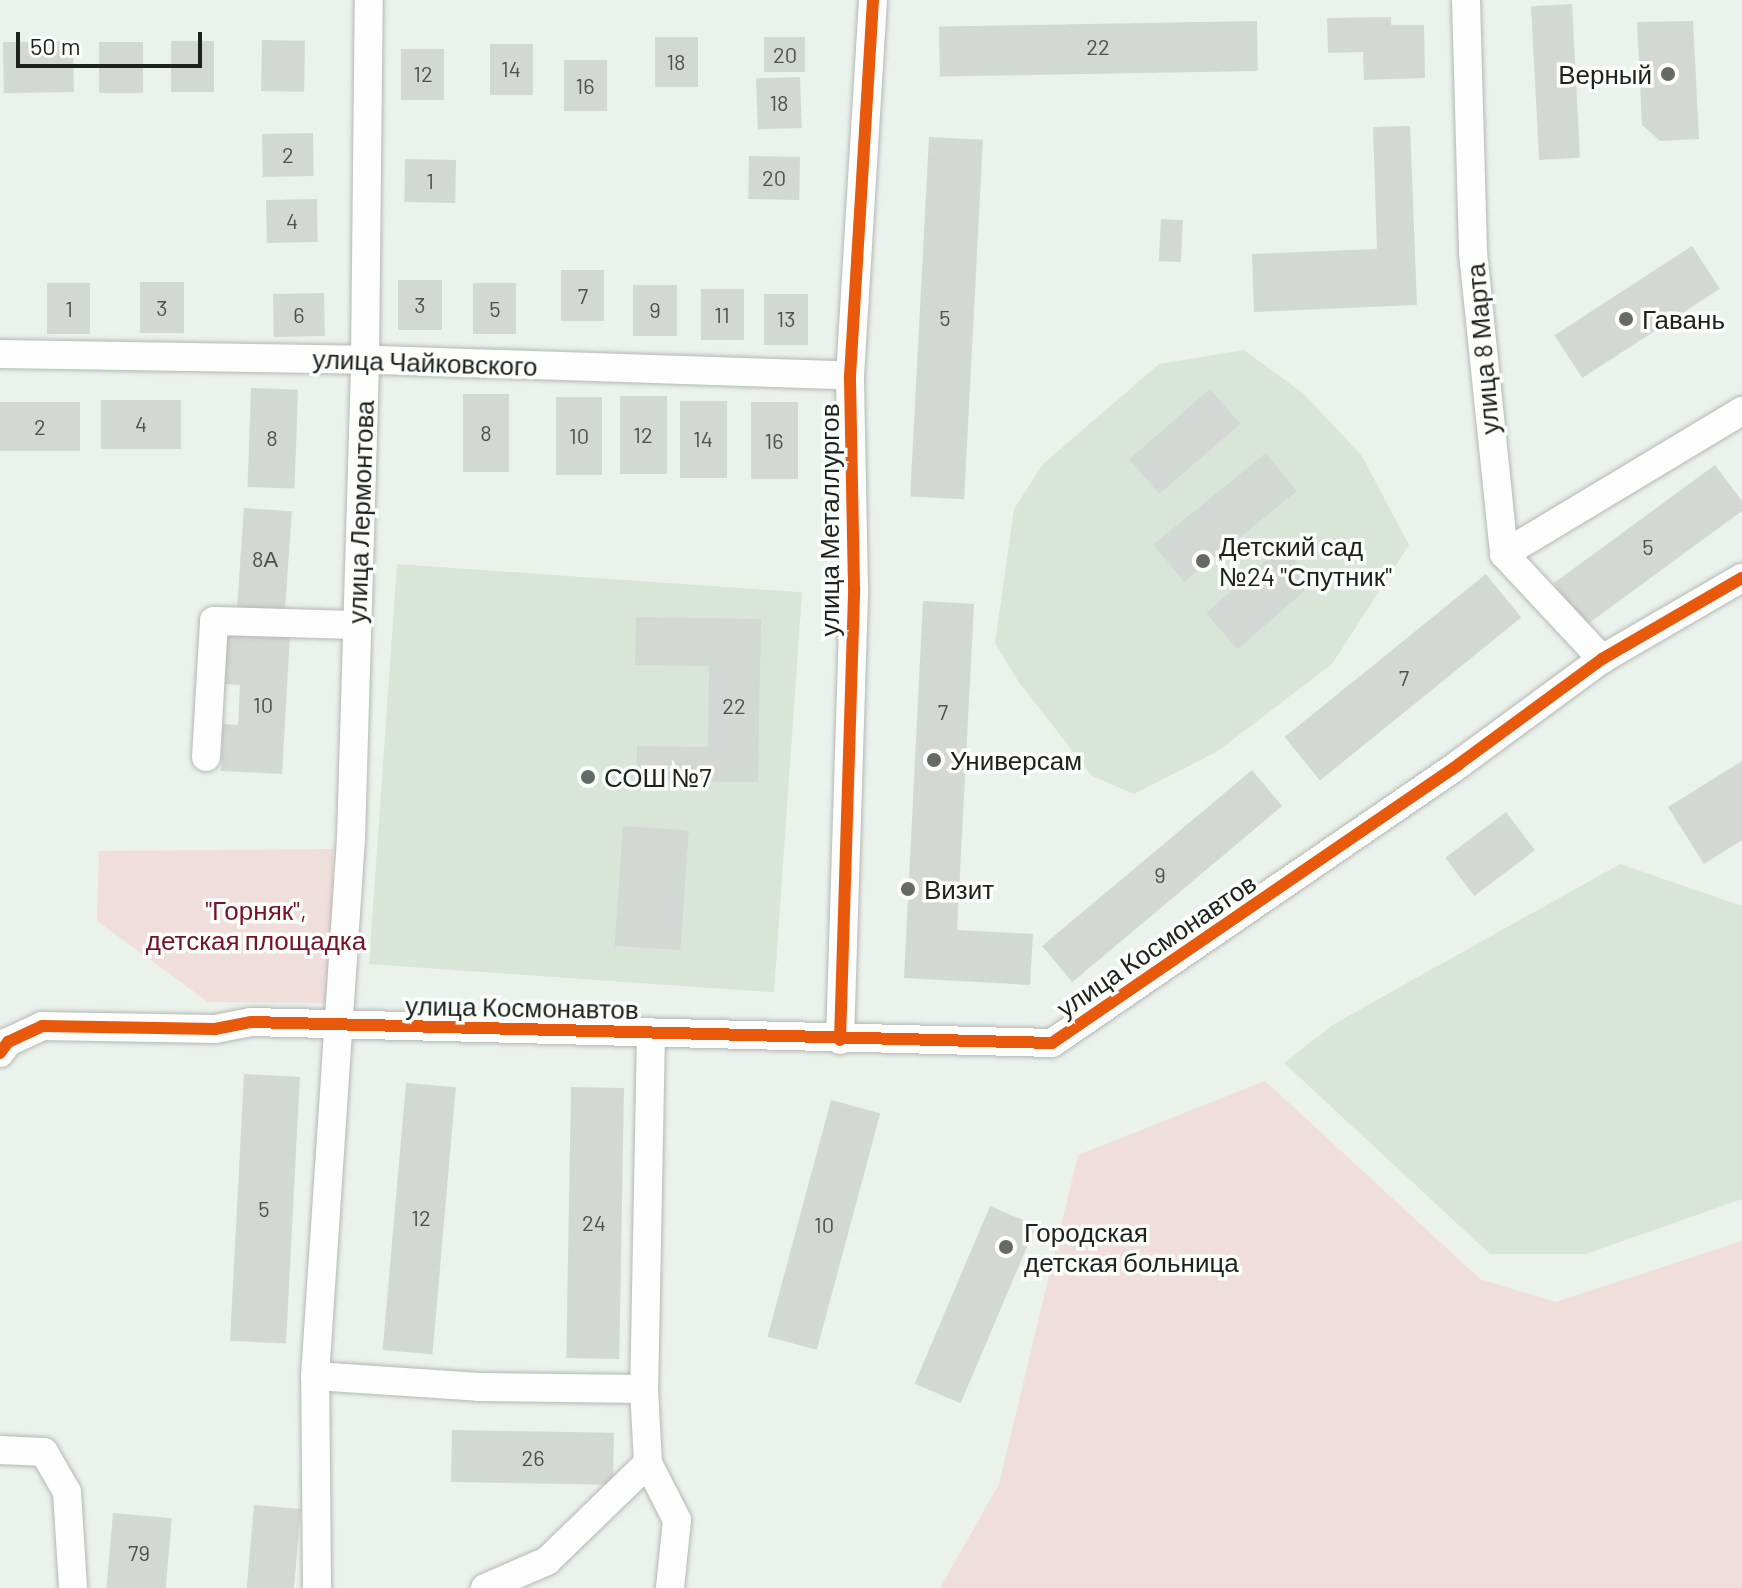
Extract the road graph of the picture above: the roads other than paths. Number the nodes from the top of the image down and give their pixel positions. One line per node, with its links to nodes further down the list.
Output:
1 (369, 0): 5 (street, улица Лермонтова)
2 (873, 0): 6 (street, улица Металлургов)
3 (1466, 0): 8 (street, улица 8 Марта)
4 (0, 354): 5 (street, улица Чайковского)
5 (365, 359): 6 (street, улица Чайковского); 10 (street, улица Лермонтова)
6 (850, 376): 15 (street, улица Металлургов)
7 (1742, 411): 8 (street)
8 (1504, 554): 11 (street)
9 (1742, 578): 11 (street, улица Космонавтов)
10 (357, 625): 12 (street); 13 (street, улица Лермонтова)
11 (1602, 659): 15 (street, улица Космонавтов)
12 (206, 757)
13 (341, 1024): 14 (street, улица Космонавтов); 16 (street, улица Космонавтов); 17 (street, улица Лермонтова)
14 (651, 1032): 15 (street, улица Космонавтов); 18 (street)
15 (840, 1040)
16 (0, 1053)
17 (315, 1376): 18 (street); 22 (street, улица Лермонтова)
18 (644, 1389): 20 (street)
19 (0, 1450): 21 (street)
20 (648, 1463): 23 (street); 24 (street)
21 (73, 1588)
22 (317, 1588)
23 (485, 1588)
24 (670, 1588)

